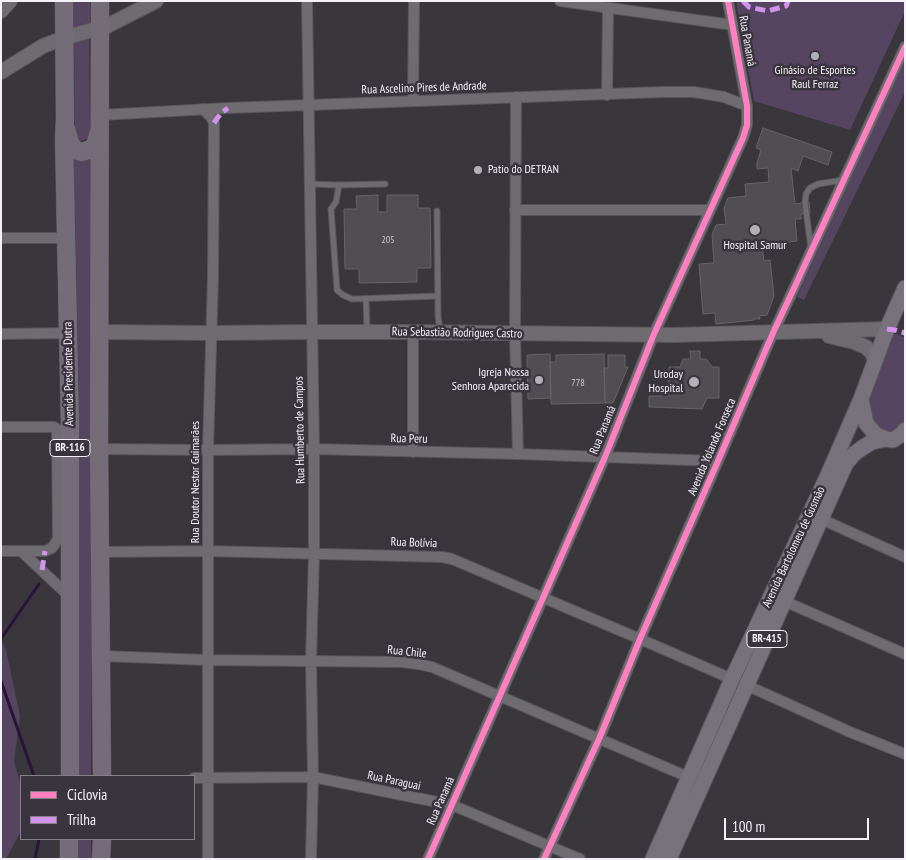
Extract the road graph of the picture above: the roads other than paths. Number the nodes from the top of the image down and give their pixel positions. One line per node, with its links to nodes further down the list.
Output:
1 (10, 1): 10 (street)
2 (64, 1): 13 (highway, Avenida Presidente Dutra / BR-116)
3 (100, 1): 12 (highway)
4 (156, 1): 12 (street)
5 (307, 1): 19 (street, Rua Humberto de Campos)
6 (414, 1): 18 (street)
7 (560, 1): 9 (street)
8 (728, 1): 11 (street, Rua Panamá)
9 (608, 8): 11 (street); 16 (street)
10 (1, 11)
11 (733, 25): 20 (street, Rua Panamá)
12 (100, 27): 13 (street); 23 (highway)
13 (64, 38): 15 (street); 22 (highway, Avenida Presidente Dutra / BR-116)
14 (905, 47): 24 (street, Avenida Yolando Fonseca)
15 (1, 72)
16 (607, 95): 17 (street, Rua Ascelino Pires de Andrade); 20 (street, Rua Ascelino Pires de Andrade)
17 (516, 97): 18 (street, Rua Ascelino Pires de Andrade); 28 (street)
18 (413, 100): 19 (street, Rua Ascelino Pires de Andrade)
19 (309, 105): 21 (street, Rua Ascelino Pires de Andrade); 25 (street, Rua Humberto de Campos)
20 (746, 106): 29 (street, Rua Panamá)
21 (203, 109): 23 (street, Rua Ascelino Pires de Andrade); 45 (street, Rua Doutor Nestor Guimarães)
22 (65, 119): 23 (highway); 32 (highway, Avenida Presidente Dutra / BR-116)
23 (101, 120): 38 (highway, BR-116)
24 (844, 180): 33 (street, Avenida Yolando Fonseca); 33 (lane)
25 (310, 184): 27 (lane); 39 (street, Rua Humberto de Campos)
26 (385, 184): 27 (lane)
27 (339, 185): 36 (lane)
28 (515, 210): 29 (street); 48 (street)
29 (710, 210): 49 (street, Rua Panamá)
30 (437, 211): 35 (lane)
31 (1, 238): 32 (street)
32 (66, 238): 44 (highway, Avenida Presidente Dutra / BR-116)
33 (811, 252): 46 (street, Avenida Yolando Fonseca)
34 (905, 288): 37 (main road, Avenida Bartolomeu de Gusmão)
35 (438, 296): 36 (lane); 42 (lane)
36 (366, 298): 40 (lane)
37 (887, 329): 43 (street, Rua Sebastião Rodrigues Castro); 50 (main road, Avenida Bartolomeu de Gusmão)
38 (99, 332): 45 (street, Rua Sebastião Rodrigues Castro); 54 (highway, BR-116)
39 (312, 332): 40 (street, Rua Sebastião Rodrigues Castro); 45 (street, Rua Sebastião Rodrigues Castro); 55 (street, Rua Humberto de Campos)
40 (367, 332): 41 (street, Rua Sebastião Rodrigues Castro)
41 (413, 332): 42 (street, Rua Sebastião Rodrigues Castro); 57 (street)
42 (440, 332): 48 (street, Rua Sebastião Rodrigues Castro)
43 (814, 332): 46 (street, Rua Sebastião Rodrigues Castro); 50 (street, Rua Sebastião Rodrigues Castro)
44 (68, 333): 47 (street); 68 (highway, Avenida Presidente Dutra / BR-116)
45 (212, 333): 56 (street, Rua Doutor Nestor Guimarães)
46 (773, 333): 49 (street, Rua Sebastião Rodrigues Castro); 60 (street, Avenida Yolando Fonseca)
47 (1, 334)
48 (516, 334): 49 (street, Rua Sebastião Rodrigues Castro); 58 (street)
49 (654, 334): 59 (street, Rua Panamá)
50 (875, 361): 51 (main road, Avenida Bartolomeu de Gusmão)
51 (861, 399): 53 (main road); 76 (main road, Avenida Bartolomeu de Gusmão)
52 (1, 427): 63 (street)
53 (897, 439): 61 (main road, Avenida Bartolomeu de Gusmão / BR-415)
54 (99, 449): 56 (street, Rua Peru); 65 (highway, BR-116)
55 (314, 449): 56 (street, Rua Peru); 57 (street, Rua Peru); 66 (street, Rua Humberto de Campos)
56 (208, 450): 64 (street, Rua Doutor Nestor Guimarães)
57 (413, 452): 58 (street, Rua Peru)
58 (518, 454): 59 (street, Rua Peru)
59 (605, 457): 60 (street, Rua Peru); 69 (street, Rua Panamá)
60 (718, 460): 71 (street, Avenida Yolando Fonseca)
61 (821, 519): 67 (street); 70 (main road, Avenida Bartolomeu de Gusmão / BR-415)
62 (1, 551): 63 (street)
63 (21, 551): 68 (street)
64 (208, 551): 65 (street, Rua Bolívia); 66 (street, Rua Bolívia); 74 (street, Rua Doutor Nestor Guimarães)
65 (100, 552): 73 (highway, BR-116)
66 (314, 553): 69 (street, Rua Bolívia); 75 (street, Rua Humberto de Campos)
67 (905, 557)
68 (70, 596): 80 (highway, Avenida Presidente Dutra / BR-116)
69 (544, 598): 71 (street, Rua Bolívia); 77 (street, Rua Panamá)
70 (784, 601): 72 (street); 76 (main road, Avenida Bartolomeu de Gusmão / BR-415)
71 (640, 639): 76 (street, Rua Bolívia); 78 (street, Avenida Yolando Fonseca)
72 (905, 654)
73 (101, 656): 74 (street, Rua Chile); 81 (highway, BR-116)
74 (208, 660): 75 (street, Rua Chile); 85 (street, Rua Doutor Nestor Guimarães)
75 (311, 661): 77 (street, Rua Chile); 82 (street, Rua Humberto de Campos)
76 (739, 682): 79 (street, Rua Bolívia); 83 (main road, Avenida Bartolomeu de Gusmão); 98 (main road, Avenida Bartolomeu de Gusmão / BR-415)
77 (499, 696): 78 (street, Rua Chile); 86 (street, Rua Panamá)
78 (599, 739): 83 (street, Rua Chile); 89 (street, Avenida Yolando Fonseca)
79 (905, 754)
80 (70, 775)
81 (102, 775)
82 (313, 777): 85 (street, Rua Paraguai); 86 (street, Rua Paraguai); 93 (street, Rua Humberto de Campos)
83 (688, 777): 97 (main road, Avenida Bartolomeu de Gusmão)
84 (195, 778): 85 (street, Rua Paraguai)
85 (208, 778): 92 (street, Rua Doutor Nestor Guimarães)
86 (452, 806): 89 (street, Rua Paraguai); 94 (street, Rua Panamá)
87 (69, 840): 90 (highway)
88 (102, 840): 91 (highway)
89 (550, 846): 95 (street, Avenida Yolando Fonseca); 96 (street, Rua Paraguai)
90 (69, 859)
91 (102, 859)
92 (208, 859)
93 (312, 859)
94 (428, 859)
95 (544, 859)
96 (580, 859)
97 (654, 859)
98 (669, 859)

